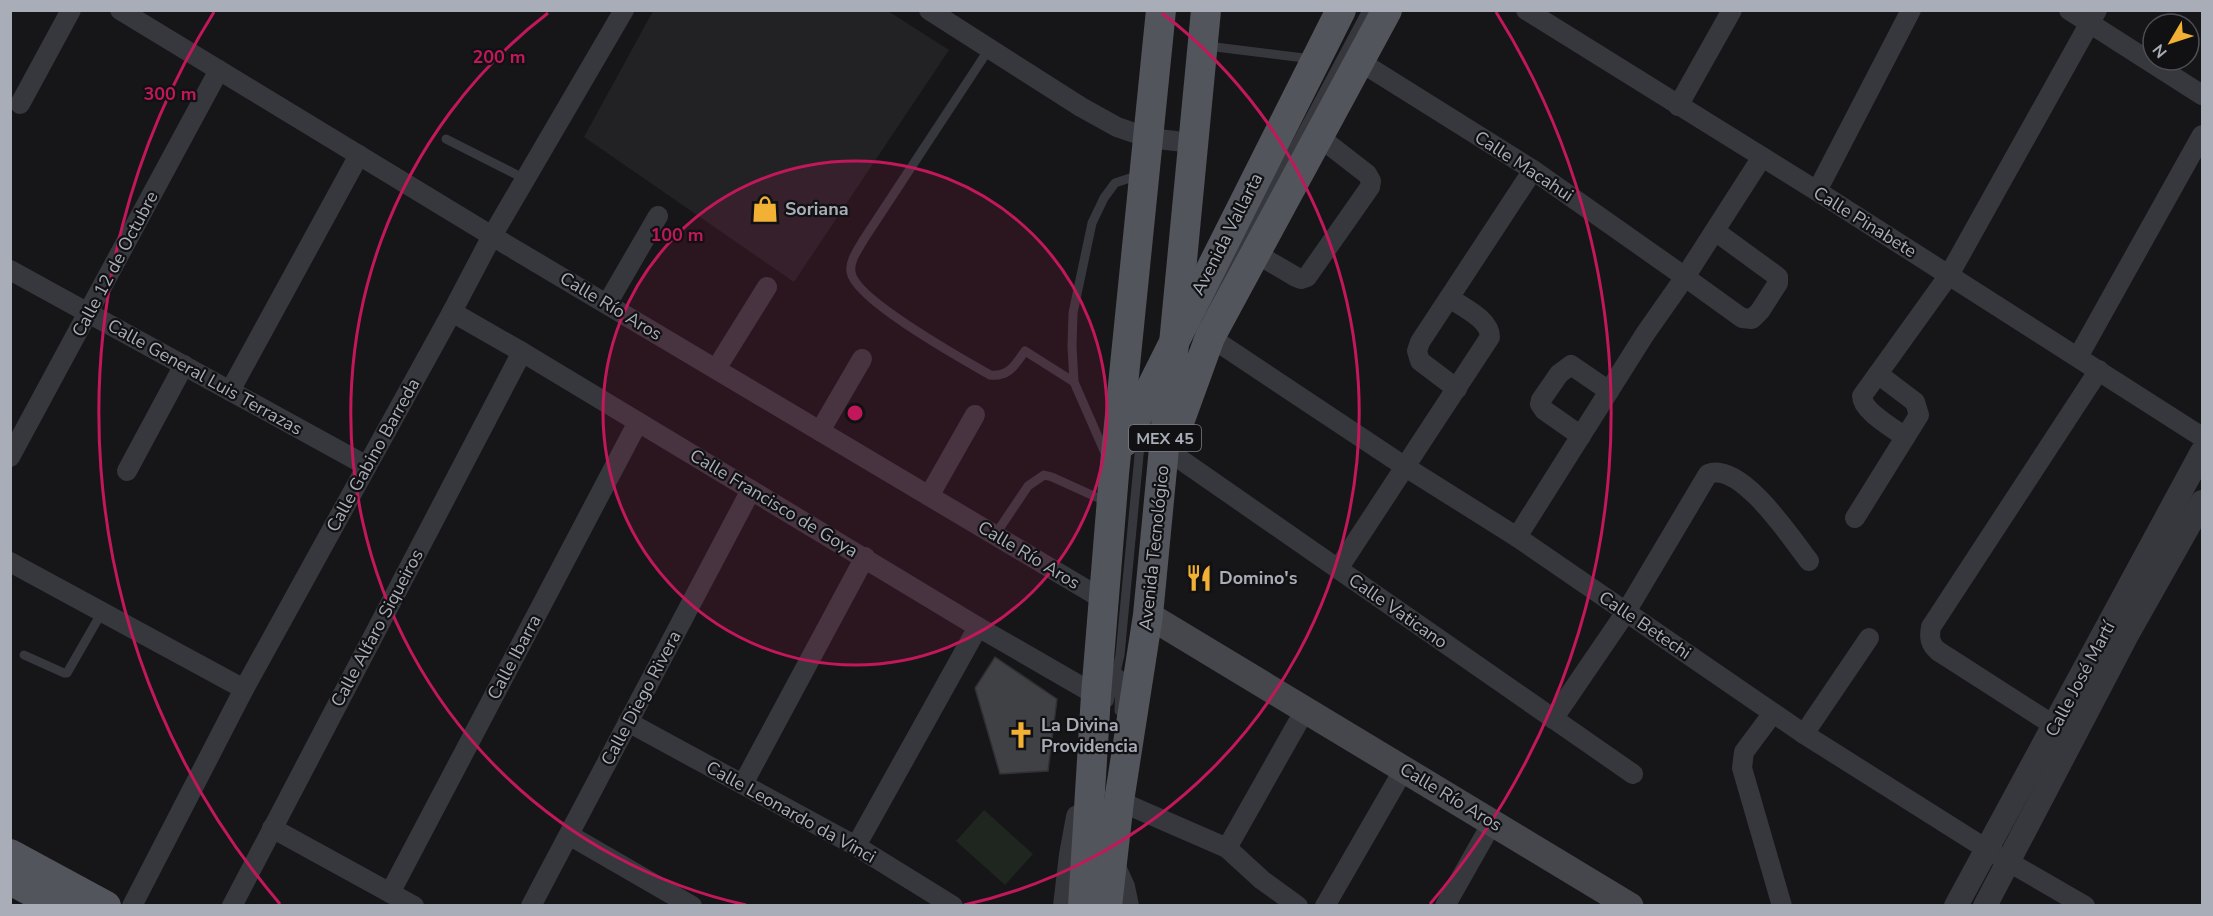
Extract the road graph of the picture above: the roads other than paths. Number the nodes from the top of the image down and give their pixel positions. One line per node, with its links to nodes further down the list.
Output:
1 (71, 10): 22 (street)
2 (120, 10): 20 (street, Calle Río Aros)
3 (624, 10): 33 (street, Calle Gabino Barreda)
4 (929, 10): 17 (street)
5 (1161, 10): 26 (main road, MEX 45)
6 (1206, 10): 16 (main road, Avenida Tecnológico / MEX 45)
7 (1341, 10): 18 (main road, Avenida Vallarta)
8 (1366, 10): 47 (lane)
9 (1387, 10): 19 (main road, Avenida Vallarta)
10 (1526, 10): 14 (street, Calle Pinabete)
11 (1732, 10): 23 (street)
12 (1911, 10): 34 (street)
13 (2069, 10): 15 (street)
14 (1547, 16): 23 (street, Calle Pinabete)
15 (2094, 17): 21 (street); 40 (street)
16 (1203, 46): 18 (lane); 28 (main road, Avenida Tecnológico / MEX 45)
17 (989, 49): 26 (street); 55 (lane)
18 (1314, 60): 47 (main road, Avenida Vallarta)
19 (1359, 61): 25 (main road, Avenida Vallarta); 31 (street, Calle Macahui)
20 (219, 70): 29 (street, Calle Río Aros); 46 (street, Calle 12 de Octubre)
21 (2202, 95)
22 (20, 104)
23 (1678, 106): 30 (street, Calle Pinabete)
24 (2202, 135): 49 (street)
25 (1318, 136): 38 (main road, Avenida Vallarta); 38 (street)
26 (1149, 138): 28 (street); 32 (main road, MEX 45)
27 (447, 139): 33 (lane)
28 (1193, 143): 47 (main road, Avenida Tecnológico / MEX 45)
29 (359, 155): 37 (street, Calle Río Aros); 57 (street)
30 (1762, 157): 34 (street, Calle Pinabete); 36 (street)
31 (1533, 170): 41 (street, Calle Macahui); 43 (street)
32 (1145, 173): 47 (main road); 55 (lane); 70 (main road, MEX 45)
33 (525, 179): 37 (street, Calle Gabino Barreda)
34 (1817, 191): 40 (street, Calle Pinabete)
35 (658, 216): 44 (street)
36 (1715, 231): 41 (street); 41 (street, Calle Macahui)
37 (492, 236): 44 (street, Calle Río Aros); 45 (street, Calle Gabino Barreda)
38 (1255, 253): 47 (main road, Avenida Vallarta)
39 (10, 270): 46 (street, Calle General Luis Terrazas)
40 (1949, 275): 49 (street, Calle Pinabete); 54 (street)
41 (1685, 277): 58 (street)
42 (767, 287): 52 (street)
43 (1450, 298): 56 (street); 56 (street)
44 (607, 304): 52 (street, Calle Río Aros)
45 (452, 312): 48 (street, Calle Francisco de Goya); 68 (street, Calle Gabino Barreda)
46 (88, 313): 51 (street, Calle General Luis Terrazas); 67 (street, Calle 12 de Octubre)
47 (1185, 342): 65 (main road, Avenida Tecnológico / MEX 45); 65 (main road, Avenida Vallarta); 69 (street, Calle Betechi); 70 (main road, Avenida Vallarta); 90 (lane)
48 (522, 352): 60 (street, Calle Francisco de Goya); 107 (street, Calle Alfaro Siqueiros)
49 (2078, 357): 53 (street, Calle Pinabete)
50 (862, 359): 61 (street)
51 (184, 365): 57 (street, Calle General Luis Terrazas); 71 (street)
52 (716, 369): 61 (street, Calle Río Aros)
53 (2099, 370): 64 (street, Calle Pinabete); 98 (street)
54 (1878, 374): 63 (street); 63 (street)
55 (1074, 382): 70 (lane)
56 (1457, 389): 69 (street)
57 (230, 391): 68 (street, Calle General Luis Terrazas)
58 (1609, 391): 62 (street); 62 (street)
59 (975, 415): 73 (street)
60 (638, 422): 72 (street, Calle Francisco de Goya); 116 (street, Calle Ibarra)
61 (820, 431): 73 (street, Calle Río Aros)
62 (1581, 436): 78 (street)
63 (1905, 436): 76 (street)
64 (2202, 437)
65 (1164, 448): 82 (street, Calle Vaticano); 86 (main road, Avenida Tecnológico / MEX 45)
66 (2202, 452): 98 (street, Calle José Martí)
67 (10, 457)
68 (368, 466): 91 (street, Calle Gabino Barreda)
69 (1404, 466): 78 (street, Calle Betechi); 82 (street)
70 (1114, 467): 75 (main road, MEX 45)
71 (127, 471)
72 (750, 489): 79 (street, Calle Francisco de Goya); 96 (street, Calle Diego Rivera)
73 (929, 496): 77 (street, Calle Río Aros)
74 (2202, 502): 113 (street, Calle José Martí)
75 (1112, 504): 77 (lane); 83 (main road, MEX 45)
76 (1855, 518)
77 (995, 535): 83 (street, Calle Río Aros)
78 (1517, 537): 85 (street, Calle Betechi)
79 (865, 557): 87 (street, Calle Francisco de Goya); 103 (street)
80 (1809, 561): 85 (street)
81 (10, 562): 84 (street)
82 (1338, 569): 95 (street, Calle Vaticano)
83 (1104, 600): 92 (main road, MEX 45)
84 (102, 612): 89 (lane); 91 (street)
85 (1626, 612): 94 (street, Calle Betechi); 95 (street)
86 (1148, 615): 93 (main road, Calle Río Aros); 105 (main road, Avenida Tecnológico / MEX 45)
87 (978, 627): 92 (street, Calle Francisco de Goya); 109 (street)
88 (1869, 638): 100 (street)
89 (24, 655)
90 (1120, 655): 92 (lane); 97 (lane)
91 (244, 689): 120 (street, Calle Gabino Barreda)
92 (1103, 708): 104 (main road, MEX 45)
93 (1305, 710): 101 (main road, Calle Río Aros); 110 (street)
94 (1773, 713): 100 (street, Calle Betechi); 136 (street)
95 (1553, 719): 102 (street, Calle Vaticano)
96 (628, 722): 103 (street, Calle Leonardo da Vinci); 108 (street, Calle Diego Rivera)
97 (1119, 722)
98 (2055, 726): 111 (street, Calle José Martí)
99 (1119, 733): 105 (lane)
100 (1804, 734): 111 (street, Calle Betechi)
101 (1404, 769): 106 (main road, Calle Río Aros); 133 (street)
102 (1633, 774)
103 (743, 784): 109 (street, Calle Leonardo da Vinci)
104 (1090, 784): 126 (street); 127 (lane); 128 (main road, MEX 45)
105 (1119, 801): 110 (street); 114 (main road, Avenida Tecnológico / MEX 45)
106 (1492, 823): 117 (main road, Calle Río Aros); 134 (street)
107 (272, 828): 116 (street); 121 (street, Calle Alfaro Siqueiros)
108 (569, 835): 123 (street, Calle Diego Rivera); 124 (street)
109 (856, 846): 125 (street, Calle Leonardo da Vinci)
110 (1227, 848): 132 (street)
111 (1988, 850): 113 (street, Calle Betechi); 137 (street, Calle José Martí)
112 (10, 854): 119 (main road)
113 (2009, 862): 138 (street, Calle José Martí); 139 (street, Calle Betechi)
114 (1113, 867): 129 (main road, Avenida Tecnológico / MEX 45); 130 (lane); 131 (street)
115 (10, 880): 118 (main road)
116 (390, 893): 122 (street)
117 (1603, 898): 135 (main road, Calle Río Aros)
118 (59, 906)
119 (106, 906)
120 (132, 906)
121 (232, 906)
122 (414, 906)
123 (531, 906)
124 (692, 906)
125 (953, 906)
126 (1065, 906)
127 (1076, 906)
128 (1083, 906)
129 (1107, 906)
130 (1114, 906)
131 (1127, 906)
132 (1298, 906)
133 (1325, 906)
134 (1445, 906)
135 (1630, 906)
136 (1782, 906)
137 (1956, 906)
138 (1985, 906)
139 (2085, 906)

